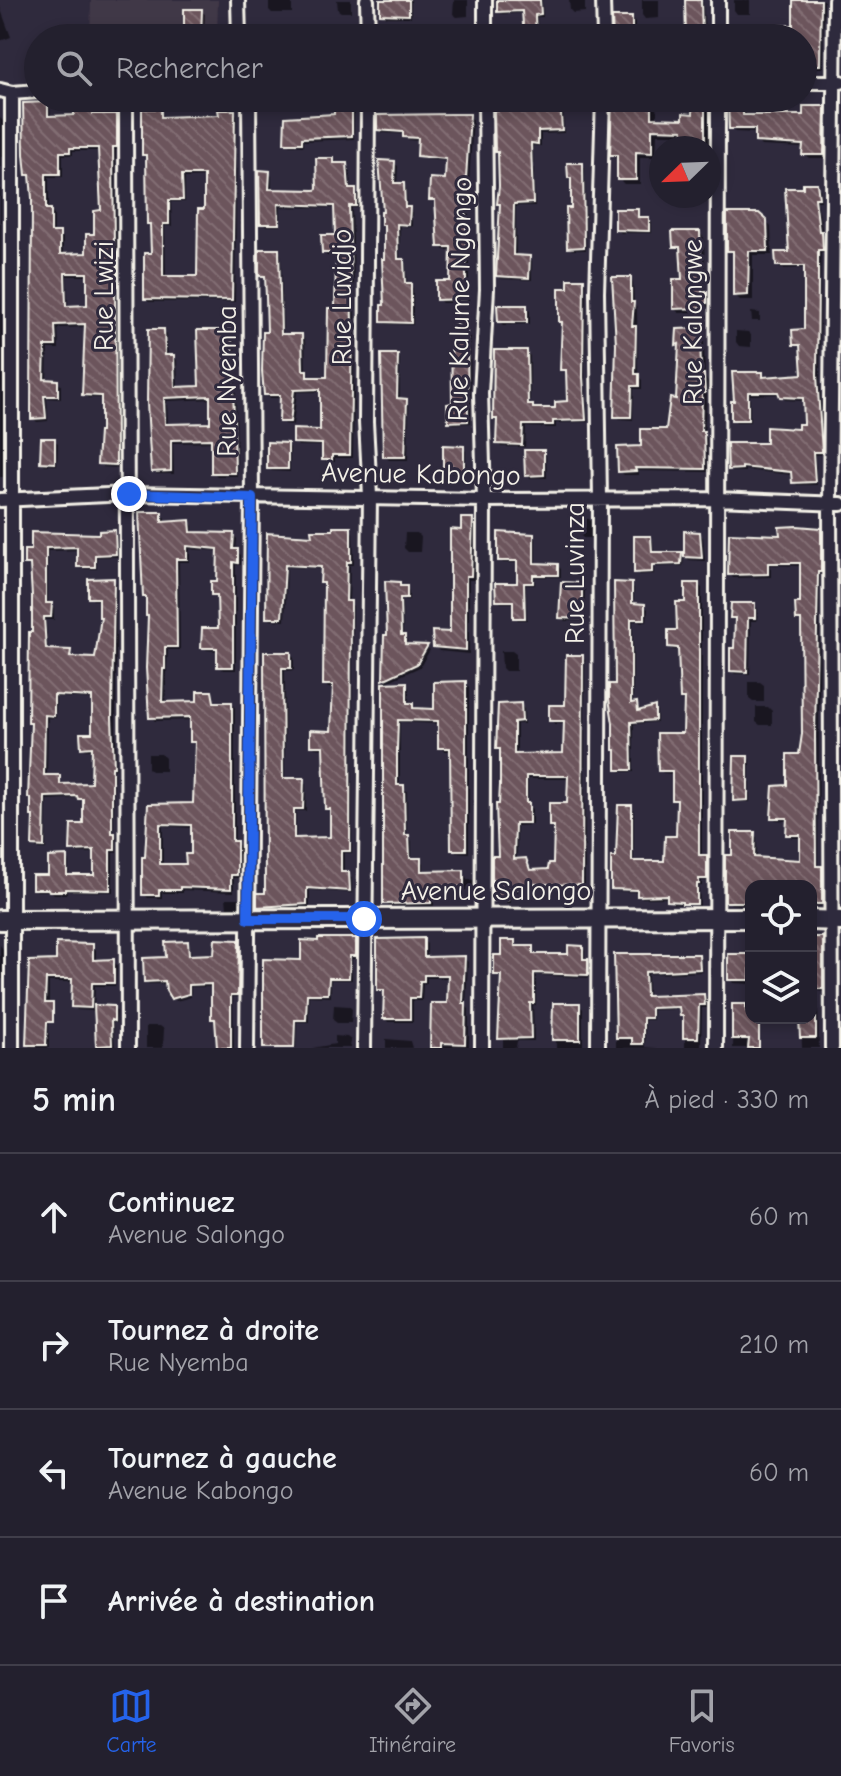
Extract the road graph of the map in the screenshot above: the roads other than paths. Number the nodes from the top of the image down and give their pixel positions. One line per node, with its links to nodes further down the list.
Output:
1 (238, 0): 7 (street)
2 (367, 0): 8 (street)
3 (485, 0): 9 (street)
4 (603, 0): 10 (street)
5 (718, 0): 11 (street)
6 (835, 0): 13 (street)
7 (239, 24)
8 (368, 24)
9 (485, 24)
10 (604, 24)
11 (718, 24)
12 (817, 82): 13 (street)
13 (838, 82): 28 (street)
14 (6, 92): 26 (street)
15 (126, 112): 21 (street, Rue Lwizi)
16 (249, 112): 23 (street, Rue Nyemba)
17 (368, 112): 22 (street, Rue Luvidjo)
18 (485, 112): 27 (street, Rue Kalume Ngongo)
19 (603, 112): 24 (street, Rue Luvinza)
20 (718, 112): 25 (street, Rue Kalongwe)
21 (129, 494): 23 (street, Avenue Kabongo); 26 (street, Avenue Kabongo); 37 (street, Rue Lwizi)
22 (370, 496): 23 (street, Avenue Kabongo); 27 (street, Avenue Kabongo); 34 (street, Rue Luvidjo)
23 (252, 498): 33 (street, Rue Nyemba)
24 (600, 499): 25 (street, Avenue Kabongo); 27 (street, Avenue Kabongo); 35 (street, Rue Luvinza)
25 (717, 499): 28 (street, Avenue Kabongo); 29 (street, Rue Kalongwe)
26 (5, 500): 32 (street)
27 (484, 500): 30 (street, Rue Kalume Ngongo)
28 (836, 504): 38 (street)
29 (716, 916): 31 (street, Avenue Salongo); 35 (street, Avenue Salongo); 45 (street, Rue Kalongwe)
30 (482, 918): 34 (street, Avenue Salongo); 35 (street, Avenue Salongo); 43 (street, Rue Kalume Ngongo)
31 (745, 918)
32 (6, 919): 37 (street, Avenue Salongo); 39 (street)
33 (248, 919): 34 (street, Avenue Salongo); 37 (street, Avenue Salongo); 41 (street, Rue Nyemba)
34 (364, 919): 42 (street, Rue Luvidjo)
35 (598, 920): 44 (street, Rue Luvinza)
36 (817, 920): 38 (street)
37 (129, 921): 40 (street, Rue Lwizi)
38 (837, 921): 46 (street)
39 (12, 1048)
40 (128, 1048)
41 (247, 1048)
42 (364, 1048)
43 (482, 1048)
44 (598, 1048)
45 (716, 1048)
46 (832, 1048)

